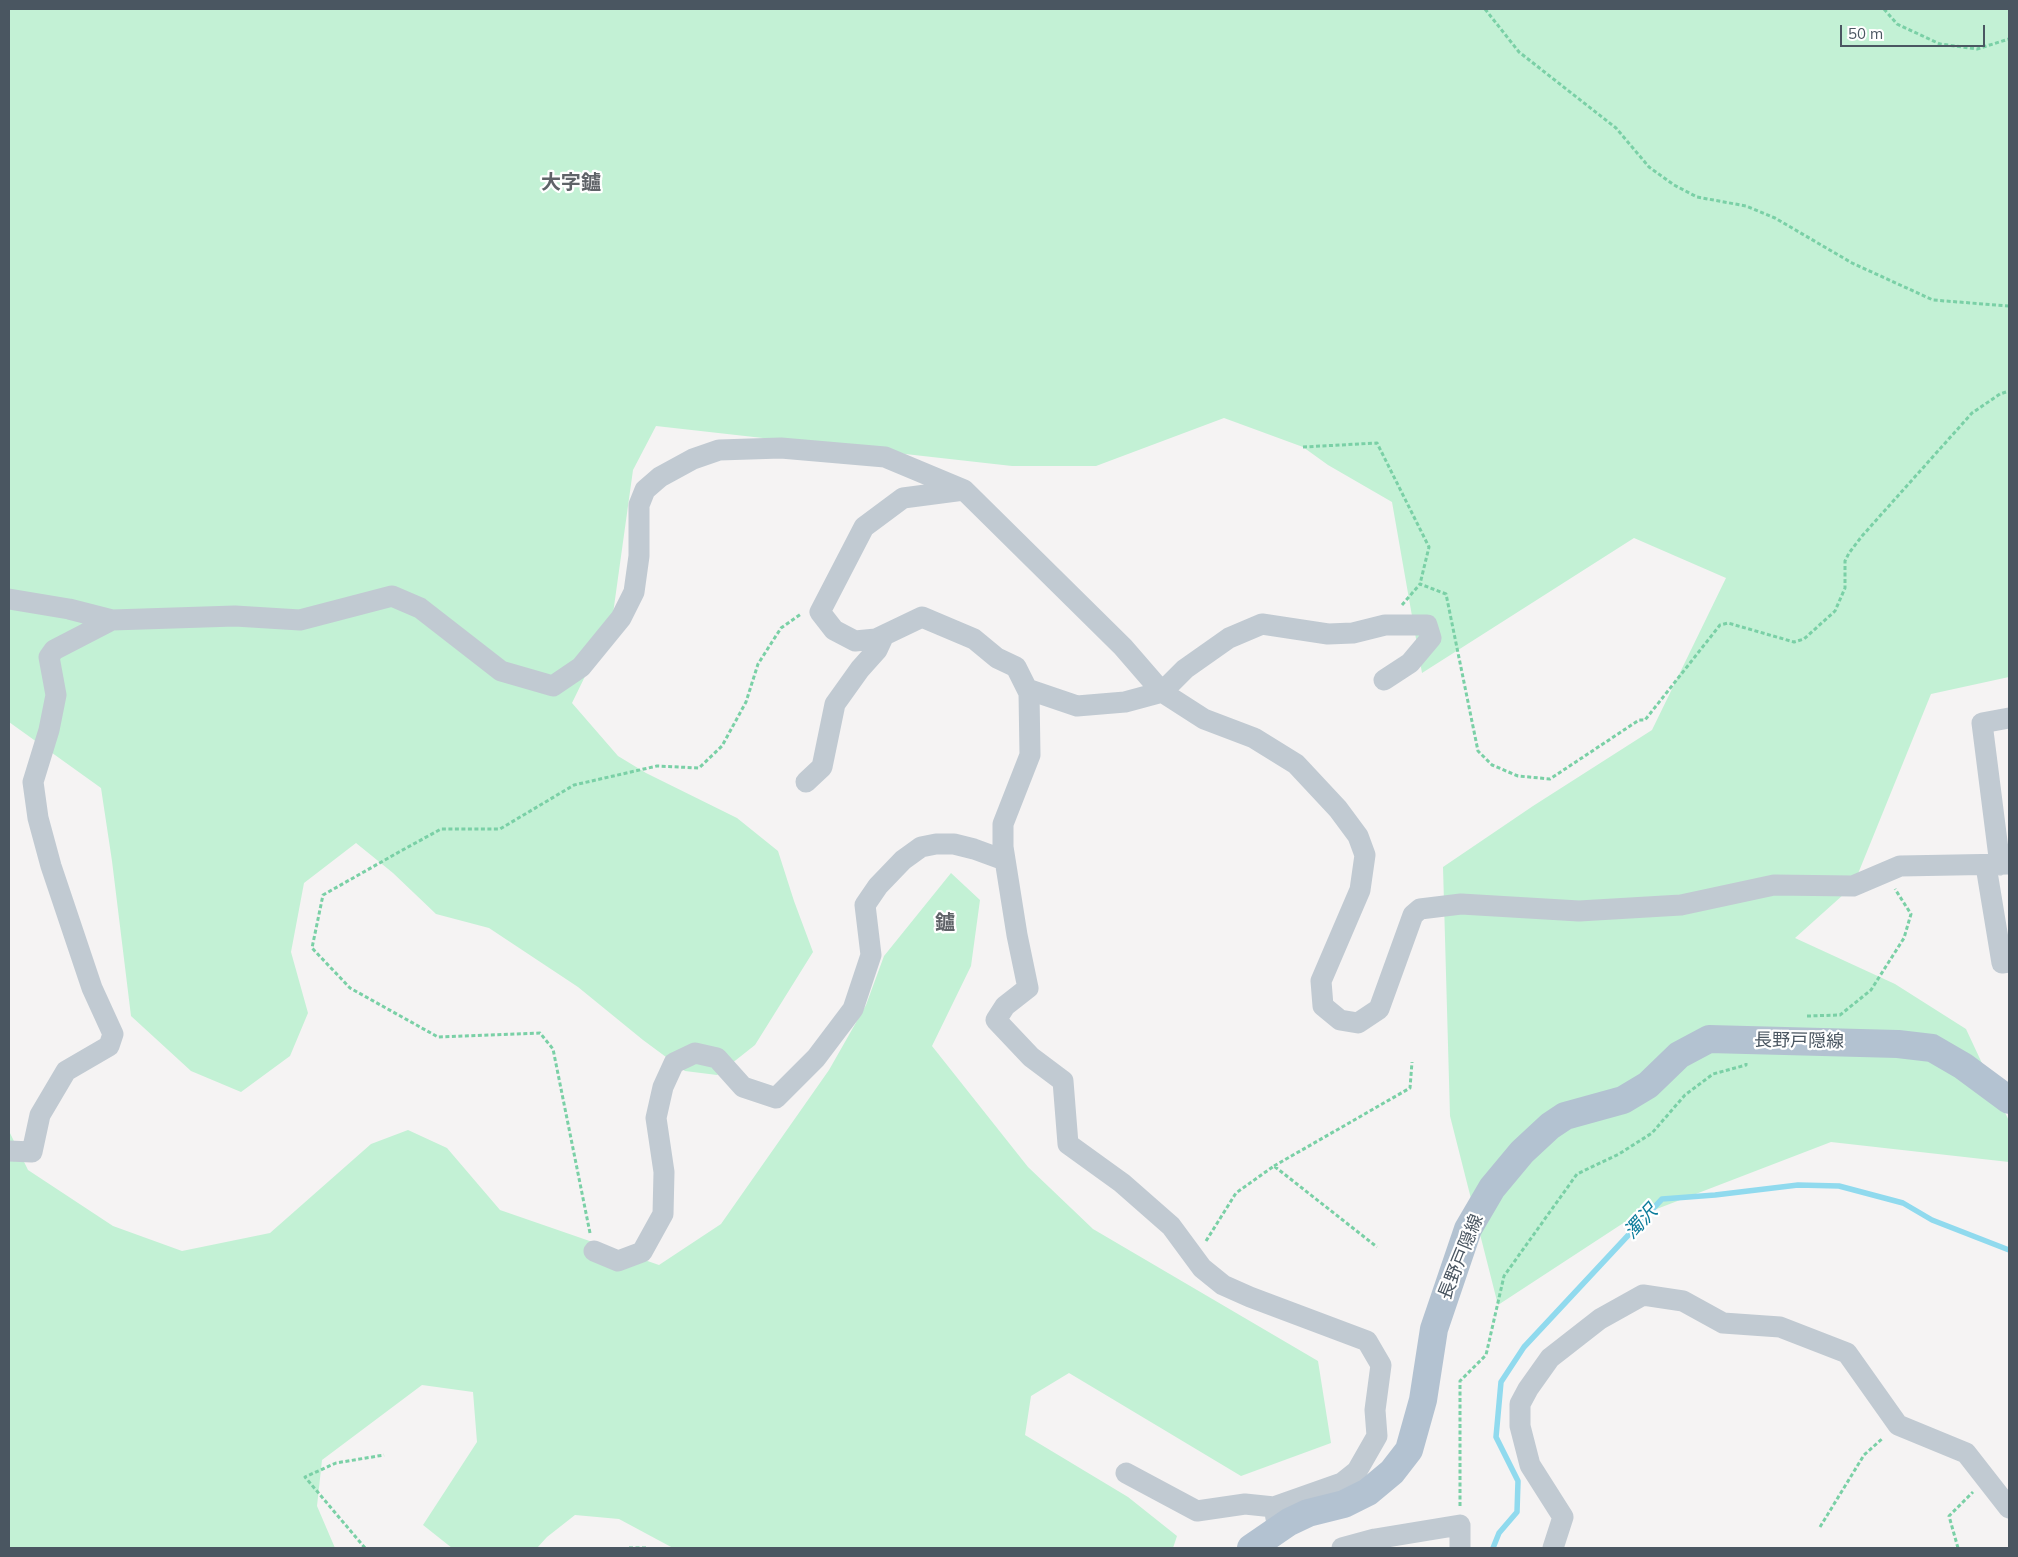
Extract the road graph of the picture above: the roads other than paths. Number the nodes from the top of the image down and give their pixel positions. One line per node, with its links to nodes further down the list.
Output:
1 (964, 490): 3 (street); 4 (street); 7 (street)
2 (9, 599): 3 (street)
3 (112, 620): 15 (street)
4 (884, 635): 6 (street); 9 (street)
5 (1384, 680): 7 (street)
6 (1027, 689): 7 (street); 11 (street)
7 (1162, 692): 12 (street)
8 (2009, 718): 10 (street)
9 (806, 782)
10 (2001, 805): 12 (street)
11 (1004, 860): 16 (street); 19 (street)
12 (1999, 865): 13 (street)
13 (2009, 962)
14 (2009, 1100): 19 (main road, 長野戸隠線)
15 (9, 1151)
16 (594, 1251)
17 (1126, 1473): 19 (street)
18 (2009, 1508): 23 (street)
19 (1276, 1518): 21 (main road, 長野戸隠線)
20 (1460, 1538): 22 (street)
21 (1251, 1548)
22 (1342, 1548)
23 (1553, 1548)

